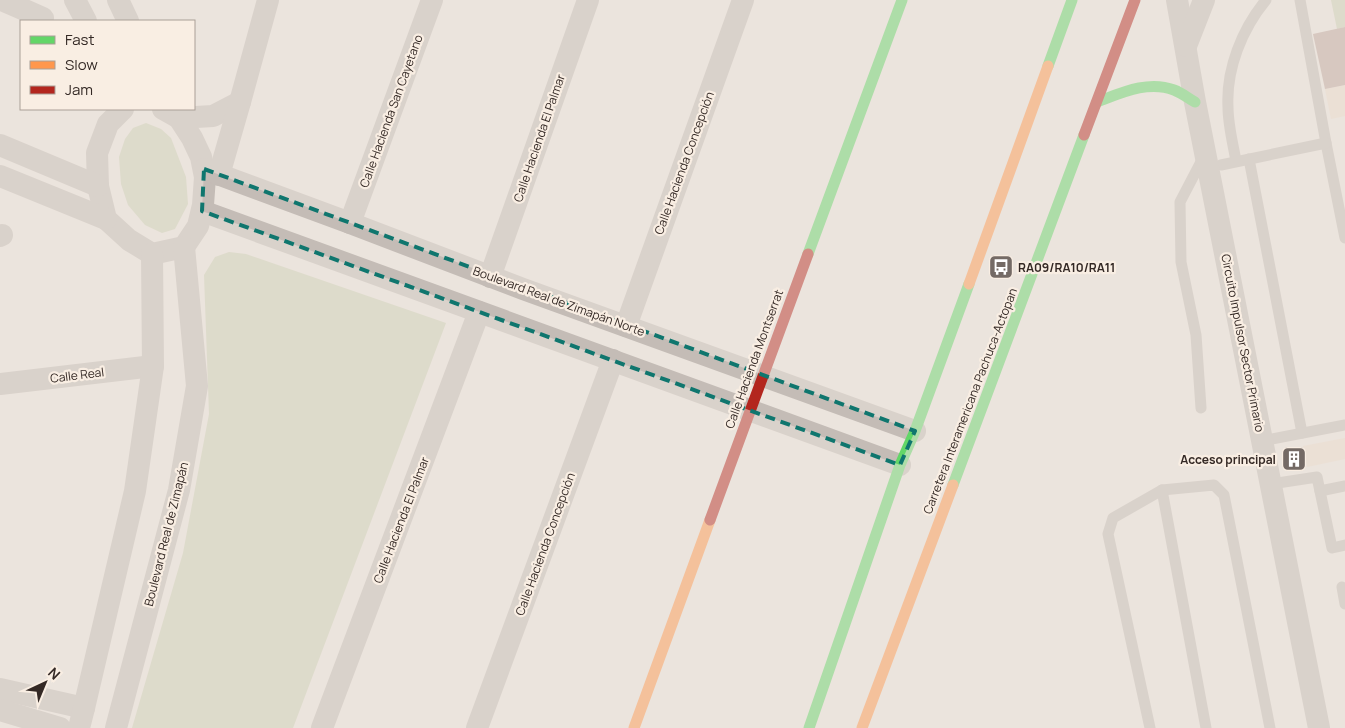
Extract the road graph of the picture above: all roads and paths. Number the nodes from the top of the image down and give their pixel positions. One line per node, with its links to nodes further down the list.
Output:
1 (2, 0): 15 (street)
2 (75, 0): 16 (street)
3 (118, 0): 17 (street)
4 (268, 0): 19 (street)
5 (432, 0): 34 (street, Calle Hacienda San Cayetano)
6 (588, 0): 38 (street, Calle Hacienda El Palmar)
7 (743, 0): 42 (street, Calle Hacienda Concepción)
8 (902, 0): 45 (main road, Calle Hacienda Montserrat)
9 (1072, 0): 50 (main road)
10 (1135, 0): 20 (main road, Carretera Interamericana Pachuca-Actopan)
11 (1177, 0): 18 (street, Circuito Impulsor Sector Primario)
12 (1204, 0): 18 (street)
13 (1266, 0): 28 (lane)
14 (1300, 0): 24 (lane)
15 (43, 18)
16 (85, 20)
17 (128, 20)
18 (1186, 46): 21 (street, Circuito Impulsor Sector Primario)
19 (240, 102): 23 (street); 29 (street)
20 (1097, 102): 21 (main road); 70 (main road, Carretera Interamericana Pachuca-Actopan)
21 (1196, 102): 26 (street, Circuito Impulsor Sector Primario)
22 (122, 110): 31 (street)
23 (168, 111): 29 (street)
24 (1326, 143): 27 (lane); 35 (lane)
25 (0, 145): 31 (street)
26 (1213, 159): 28 (lane); 47 (lane); 52 (street, Circuito Impulsor Sector Primario)
27 (1249, 159): 28 (lane); 51 (lane)
28 (1236, 161)
29 (211, 172): 32 (street); 34 (street, Boulevard Real de Zimapán Norte)
30 (0, 176): 33 (street)
31 (98, 186): 33 (street)
32 (202, 211): 36 (street); 40 (street)
33 (106, 219): 37 (street)
34 (350, 223): 38 (street, Boulevard Real de Zimapán Norte)
35 (1345, 238)
36 (184, 247): 37 (street); 65 (street, Boulevard Real de Zimapán)
37 (152, 254): 44 (street)
38 (490, 277): 39 (street, Boulevard Real de Zimapán Norte)
39 (523, 289): 41 (street); 42 (street, Boulevard Real de Zimapán Norte)
40 (479, 312): 41 (street); 66 (street, Calle Hacienda El Palmar)
41 (509, 322): 43 (street)
42 (626, 326): 45 (street, Boulevard Real de Zimapán Norte)
43 (613, 360): 48 (street); 67 (street, Calle Hacienda Concepción)
44 (153, 366): 46 (street, Calle Real); 63 (street)
45 (762, 377): 48 (main road, Calle Hacienda Montserrat); 50 (street, Boulevard Real de Zimapán Norte)
46 (0, 384)
47 (1201, 408)
48 (750, 411): 53 (street); 68 (main road, Calle Hacienda Montserrat)
49 (1345, 426): 51 (lane)
50 (914, 431): 53 (main road)
51 (1302, 433): 52 (lane)
52 (1262, 441): 54 (street, Circuito Impulsor Sector Primario)
53 (900, 465): 69 (main road)
54 (1271, 484): 57 (lane); 74 (street, Circuito Impulsor Sector Primario)
55 (1345, 486): 57 (lane)
56 (1162, 490): 71 (lane); 72 (lane); 73 (lane)
57 (1320, 490): 58 (lane)
58 (1345, 545)
59 (1342, 587): 60 (lane)
60 (1345, 604)
61 (0, 689): 63 (street)
62 (0, 710): 64 (street)
63 (82, 718)
64 (60, 728)
65 (116, 728)
66 (322, 728)
67 (477, 728)
68 (634, 728)
69 (810, 728)
70 (862, 728)
71 (1150, 728)
72 (1206, 728)
73 (1270, 728)
74 (1319, 728)

